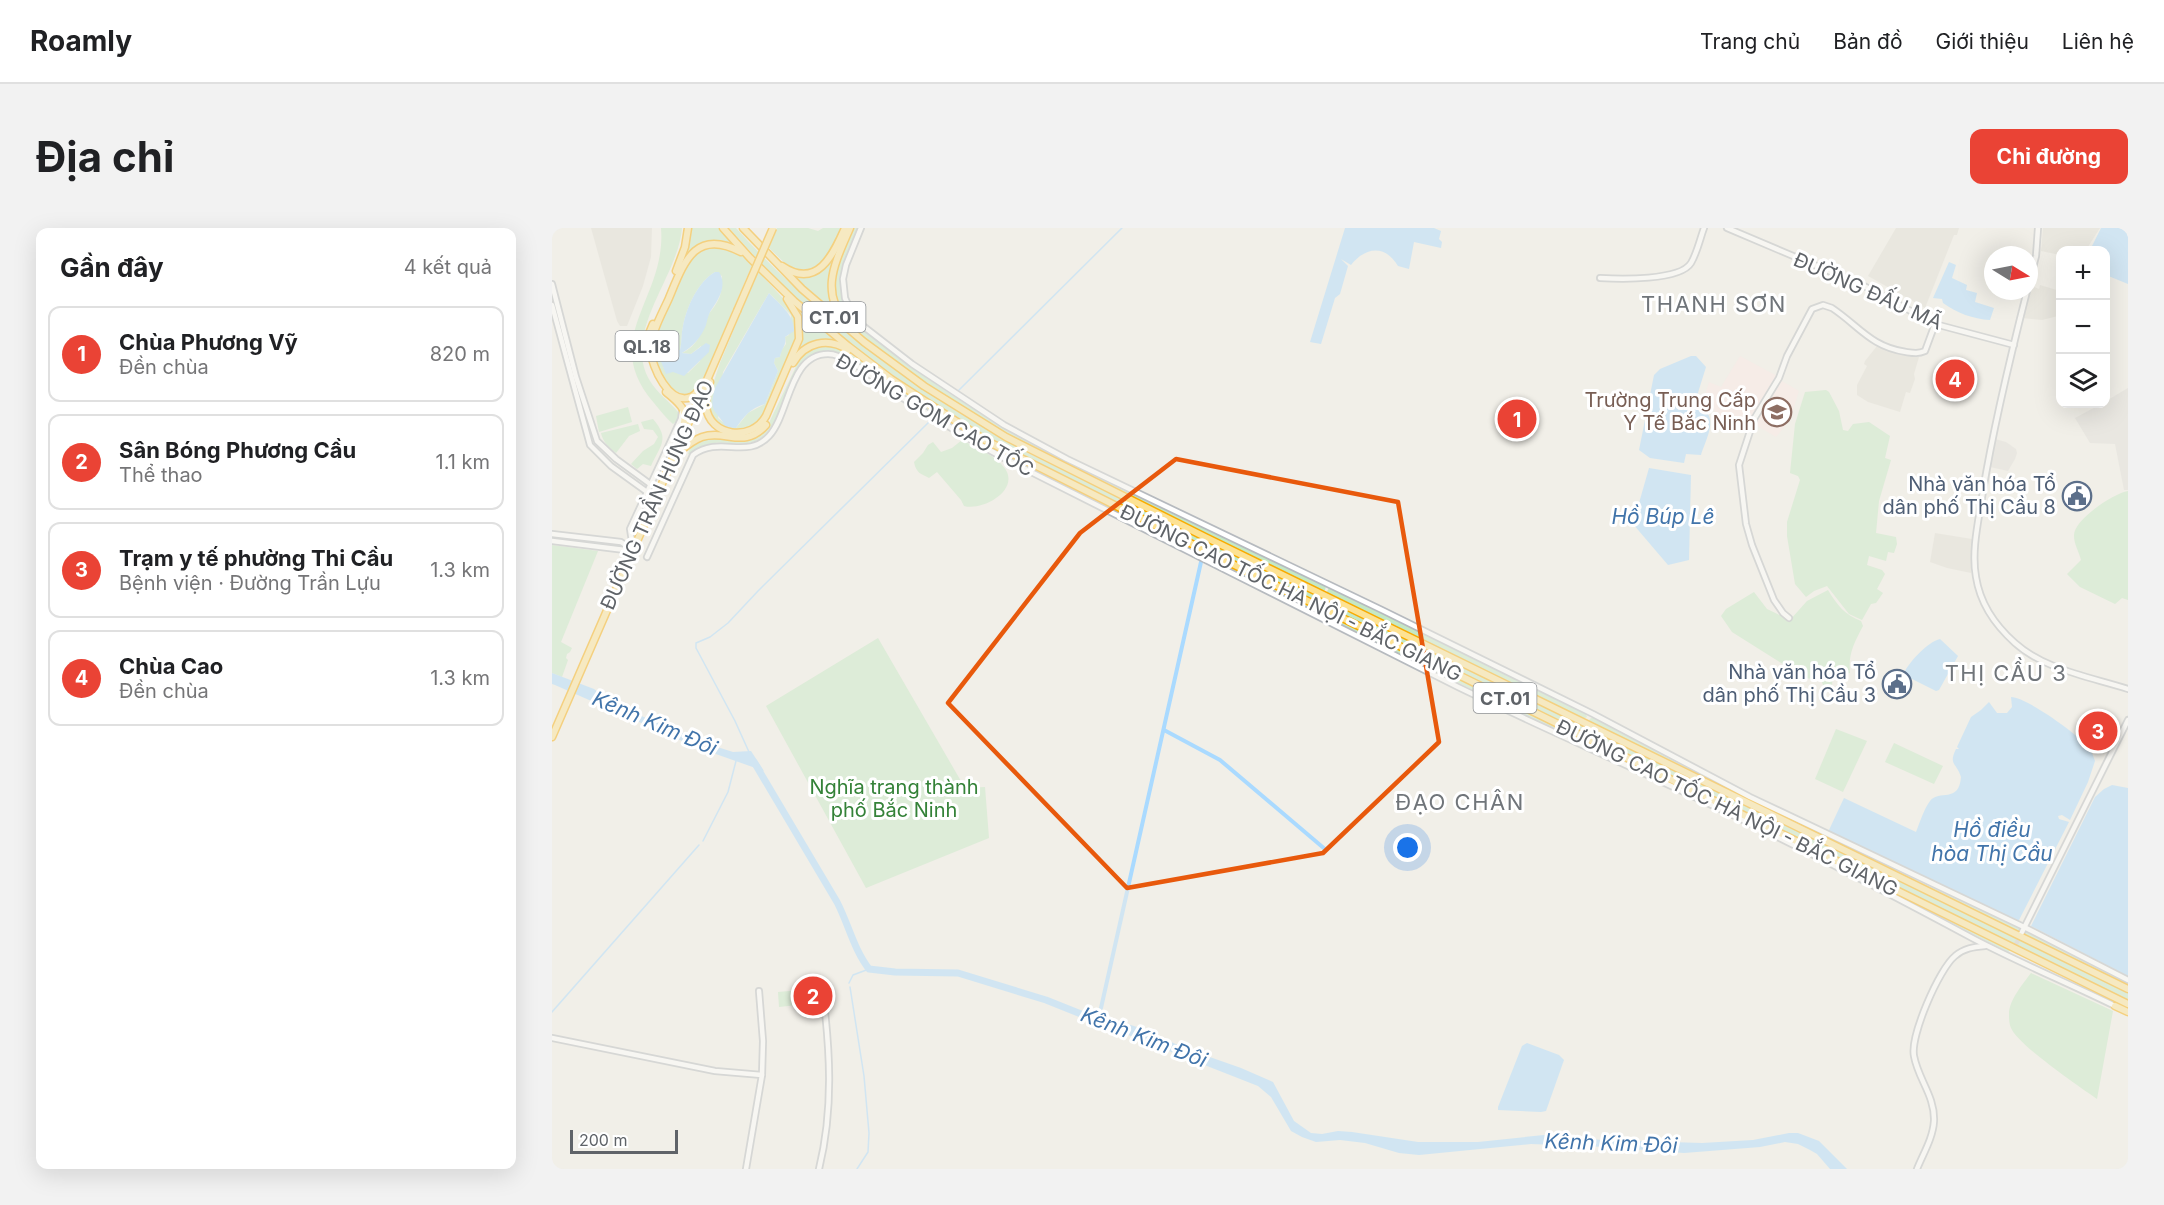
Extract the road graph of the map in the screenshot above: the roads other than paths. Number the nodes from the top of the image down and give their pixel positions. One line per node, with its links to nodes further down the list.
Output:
1 (688, 228): 27 (highway, QL.18)
2 (723, 228): 13 (highway, ĐƯỜNG CAO TỐC HÀ NỘI - BẮC GIANG / CT.01)
3 (744, 228): 11 (highway, ĐƯỜNG CAO TỐC HÀ NỘI - BẮC GIANG / CT.01)
4 (773, 228): 22 (highway, ĐƯỜNG TRẦN HƯNG ĐẠO, bridge)
5 (845, 228): 11 (highway)
6 (850, 228): 26 (highway)
7 (861, 228): 41 (main road, ĐƯỜNG GOM CAO TỐC)
8 (1704, 228): 15 (main road)
9 (1727, 228): 20 (main road, ĐƯỜNG ĐẤU MÃ)
10 (2038, 228): 12 (main road)
11 (759, 246): 26 (highway, ĐƯỜNG CAO TỐC HÀ NỘI - BẮC GIANG / CT.01)
12 (2037, 246)
13 (750, 258): 14 (highway, ĐƯỜNG CAO TỐC HÀ NỘI - BẮC GIANG / CT.01); 23 (highway)
14 (761, 270): 22 (highway); 25 (highway, ĐƯỜNG CAO TỐC HÀ NỘI - BẮC GIANG / CT.01)
15 (1600, 278)
16 (552, 284): 19 (main road)
17 (2025, 300): 21 (main road)
18 (552, 305): 19 (main road)
19 (556, 311): 24 (main road)
20 (1935, 324): 21 (main road, ĐƯỜNG ĐẤU MÃ); 37 (main road)
21 (2014, 345): 38 (main road)
22 (715, 361): 23 (highway, ĐƯỜNG TRẦN HƯNG ĐẠO)
23 (711, 370): 28 (highway, ĐƯỜNG TRẦN HƯNG ĐẠO)
24 (574, 378): 29 (main road); 30 (main road)
25 (891, 379): 28 (highway); 50 (highway, ĐƯỜNG CAO TỐC HÀ NỘI - BẮC GIANG / CT.01)
26 (916, 379): 48 (highway, ĐƯỜNG CAO TỐC HÀ NỘI - BẮC GIANG / CT.01)
27 (681, 405): 28 (highway); 31 (main road)
28 (675, 456): 35 (highway, ĐƯỜNG TRẦN HƯNG ĐẠO)
29 (616, 459): 30 (main road); 31 (main road)
30 (611, 466): 32 (main road)
31 (650, 484): 32 (main road)
32 (647, 492): 35 (main road)
33 (552, 534): 35 (main road)
34 (552, 540): 35 (main road)
35 (634, 551): 40 (highway, ĐƯỜNG TRẦN HƯNG ĐẠO)
36 (647, 557): 43 (main road, ĐƯỜNG GOM CAO TỐC)
37 (1789, 618)
38 (2128, 689)
39 (2128, 720): 41 (main road)
40 (552, 737)
41 (2024, 927): 42 (main road); 46 (main road, ĐƯỜNG GOM CAO TỐC)
42 (2021, 934)
43 (1988, 945): 45 (main road, ĐƯỜNG GOM CAO TỐC); 57 (main road)
44 (2013, 950): 45 (main road)
45 (2010, 956): 51 (main road)
46 (2128, 980)
47 (822, 986): 56 (main road)
48 (2128, 989)
49 (759, 991): 54 (main road)
50 (2128, 1004)
51 (2115, 1006): 52 (highway)
52 (2128, 1012)
53 (552, 1038): 54 (main road)
54 (762, 1075): 55 (main road)
55 (746, 1169)
56 (819, 1169)
57 (1917, 1169)

